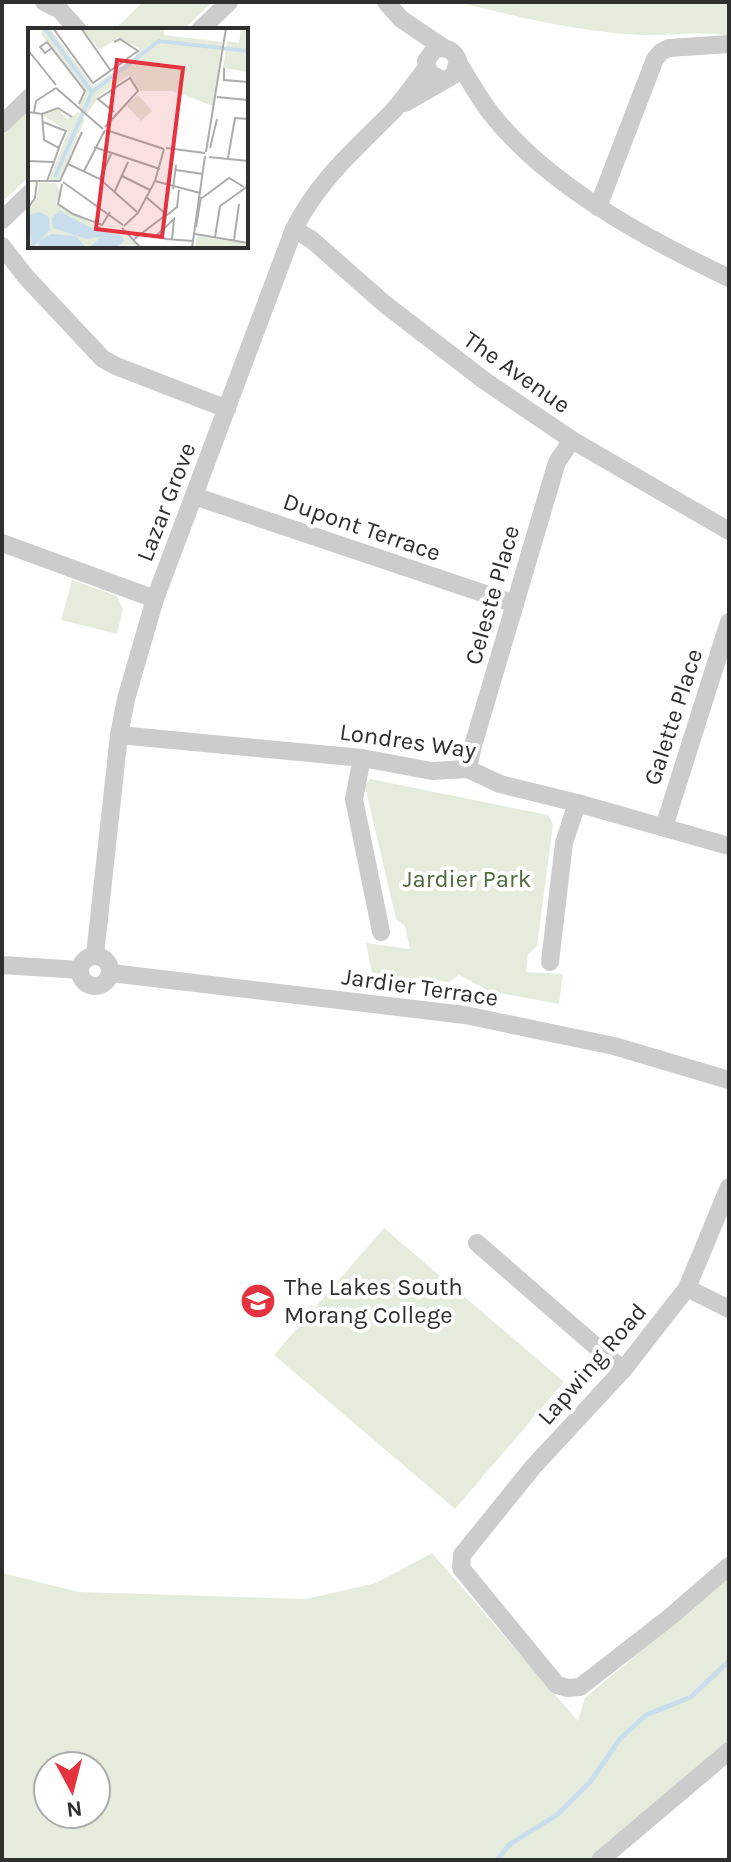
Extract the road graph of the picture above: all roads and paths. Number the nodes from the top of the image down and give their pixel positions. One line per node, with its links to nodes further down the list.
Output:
1 (44, 2): 5 (street)
2 (229, 2): 6 (street)
3 (386, 2): 4 (street)
4 (401, 19): 8 (street); 10 (street)
5 (76, 28)
6 (202, 28)
7 (729, 44): 15 (street)
8 (444, 48): 9 (street); 10 (street)
9 (459, 64): 10 (street); 12 (street)
10 (435, 72): 12 (street); 17 (street, Lazar Grove)
11 (28, 99): 13 (street)
12 (491, 114): 15 (street)
13 (2, 124)
14 (28, 195): 16 (street)
15 (598, 207): 21 (street)
16 (2, 220)
17 (294, 229): 22 (street, Lazar Grove); 23 (street, The Avenue)
18 (2, 246): 20 (street)
19 (2, 260): 20 (street)
20 (26, 277): 22 (street)
21 (729, 278)
22 (227, 409): 24 (street, Lazar Grove)
23 (572, 440): 25 (street, The Avenue); 28 (street, Celeste Place)
24 (194, 496): 27 (street, Lazar Grove); 28 (street, Dupont Terrace)
25 (729, 531)
26 (2, 543): 27 (street)
27 (155, 599): 30 (street, Lazar Grove)
28 (515, 604): 32 (street, Celeste Place)
29 (729, 622): 34 (street, Galette Place)
30 (119, 735): 31 (street, Londres Way); 37 (street, Lazar Grove)
31 (362, 758): 32 (street, Londres Way); 36 (street)
32 (468, 769): 33 (street, Londres Way)
33 (577, 803): 34 (street, Londres Way); 38 (street)
34 (664, 827): 35 (street, Londres Way)
35 (729, 846)
36 (381, 932)
37 (95, 955): 40 (street); 41 (street)
38 (550, 962)
39 (2, 965): 40 (street)
40 (80, 970): 41 (street)
41 (111, 973): 42 (street, Jardier Terrace)
42 (725, 1081)
43 (729, 1187): 45 (street, Lapwing Road)
44 (477, 1243): 47 (street)
45 (687, 1288): 46 (street); 47 (street, Lapwing Road)
46 (729, 1309)
47 (623, 1370): 48 (street, Lapwing Road)
48 (729, 1566)
49 (729, 1751): 50 (street)
50 (600, 1860)

